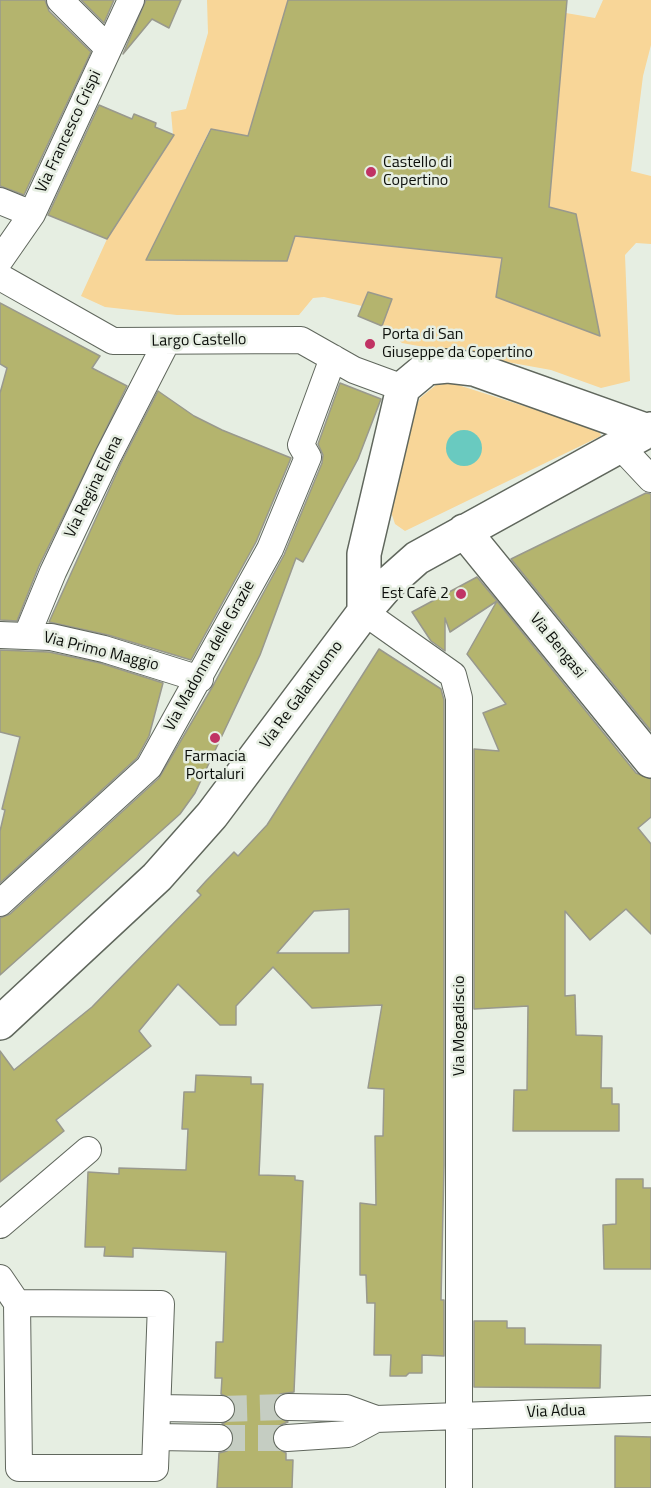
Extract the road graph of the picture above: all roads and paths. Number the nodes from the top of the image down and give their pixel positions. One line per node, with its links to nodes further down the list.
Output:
1 (60, 0): 3 (street)
2 (131, 0): 3 (street, Via Francesco Crispi)
3 (108, 48): 5 (street, Via Francesco Crispi)
4 (0, 201): 5 (street)
5 (32, 214): 6 (street, Via Francesco Crispi)
6 (0, 260)
7 (0, 277): 8 (street, Largo Castello)
8 (166, 343): 9 (street, Largo Castello); 19 (street, Via Regina Elena)
9 (333, 358): 10 (street, Largo Castello); 20 (street, Via Madonna delle Grazie)
10 (403, 388): 11 (street); 15 (street)
11 (650, 430): 12 (street, Via Re Galantuomo)
12 (620, 446): 13 (street); 14 (street, Via Re Galantuomo)
13 (651, 479)
14 (464, 531): 16 (street, Via Re Galantuomo); 21 (street, Via Bengasi)
15 (364, 554): 16 (street); 17 (street)
16 (403, 570): 17 (street, Via Re Galantuomo)
17 (364, 612): 23 (street, Via Re Galantuomo); 33 (street, Via Mogadiscio)
18 (0, 635): 19 (street, Via Primo Maggio)
19 (27, 635): 20 (street, Via Primo Maggio)
20 (200, 679): 22 (street, Via Madonna delle Grazie)
21 (651, 761)
22 (0, 903)
23 (0, 1023)
24 (88, 1150): 25 (street)
25 (0, 1225)
26 (0, 1278): 27 (street)
27 (17, 1303): 28 (street); 30 (street)
28 (8, 1366): 35 (street)
29 (288, 1407): 34 (street)
30 (158, 1408): 31 (street); 35 (street)
31 (220, 1409)
32 (651, 1410): 33 (street, Via Adua)
33 (460, 1414): 34 (street, Via Adua); 38 (street, Via Mogadiscio)
34 (376, 1419): 37 (street)
35 (157, 1437): 36 (street)
36 (219, 1438)
37 (287, 1438)
38 (459, 1488)

